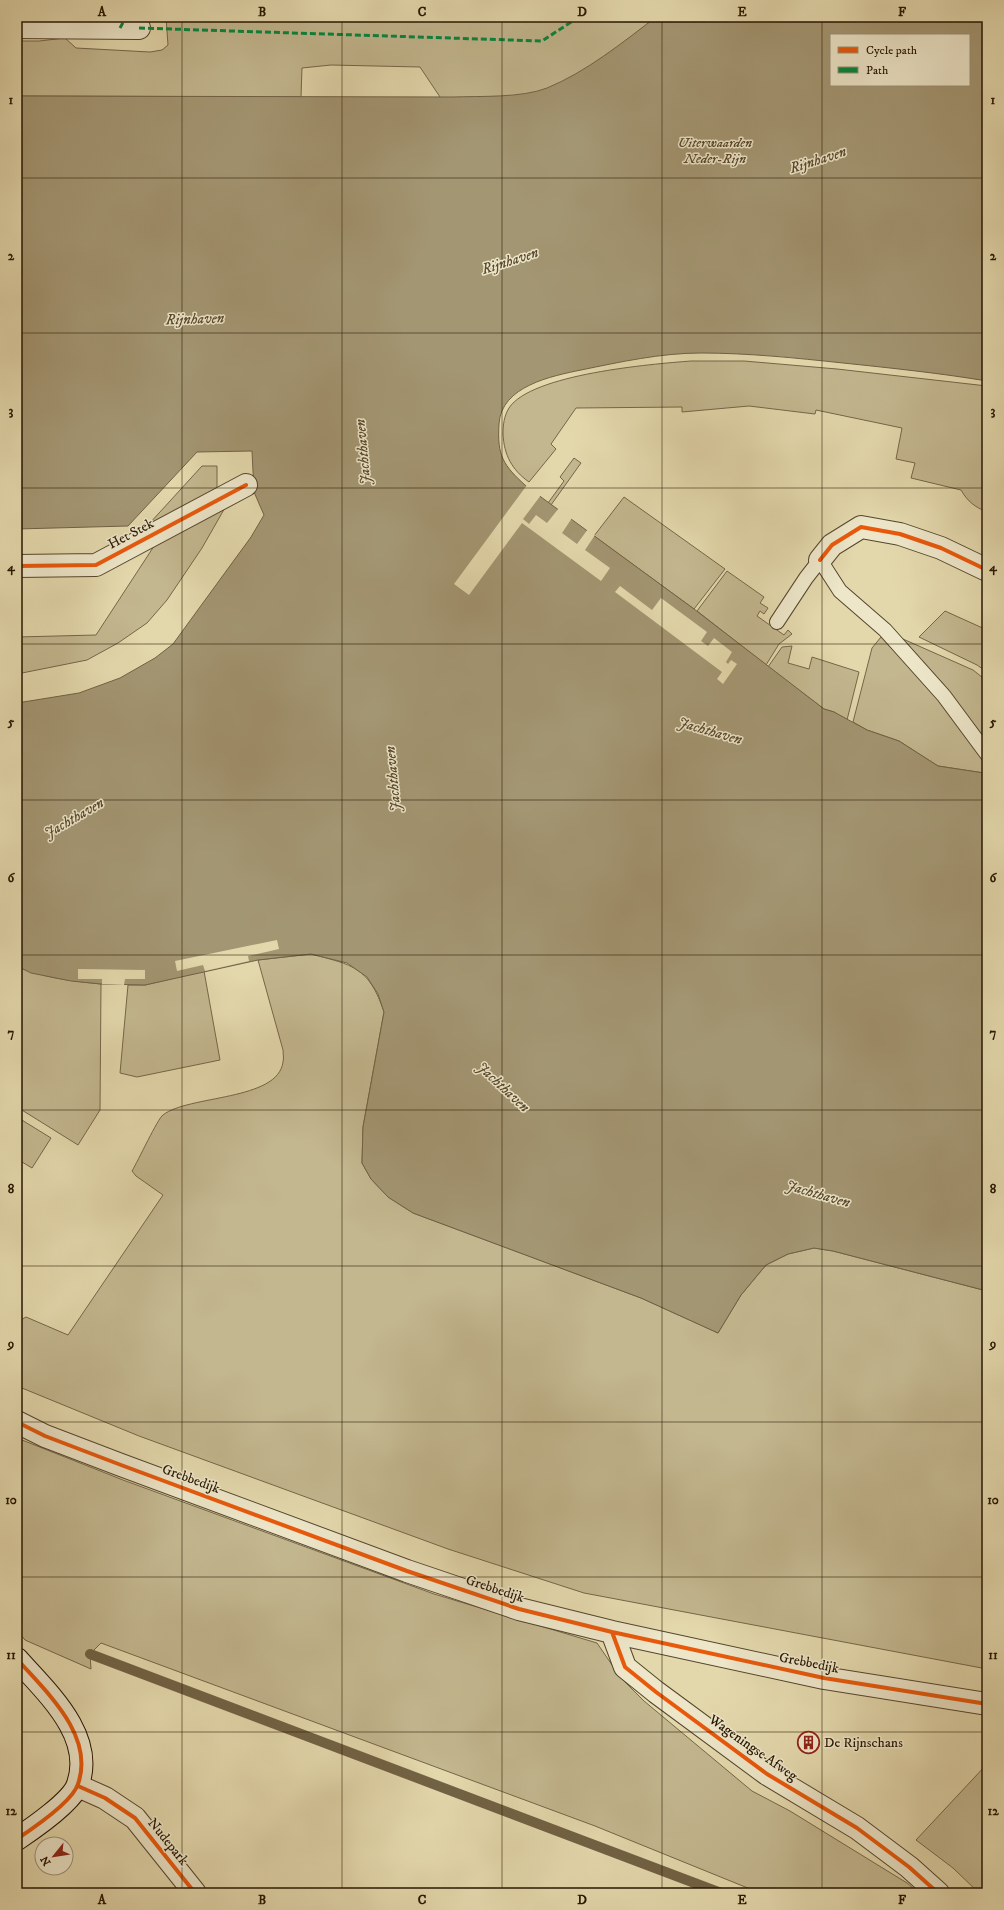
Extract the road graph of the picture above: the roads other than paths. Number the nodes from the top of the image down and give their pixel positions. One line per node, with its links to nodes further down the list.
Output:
1 (17, 27): 2 (street)
2 (139, 28)
3 (246, 485): 5 (street, Het Stek)
4 (820, 560): 6 (street); 7 (lane); 8 (lane)
5 (17, 566)
6 (987, 570)
7 (777, 622)
8 (987, 754)
9 (17, 1422): 10 (street, Grebbedijk)
10 (612, 1632): 12 (street, Grebbedijk); 16 (street, Wageningse Afweg)
11 (17, 1658): 13 (street)
12 (987, 1704)
13 (78, 1786): 14 (street); 15 (street, Nudepark)
14 (17, 1839)
15 (195, 1893)
16 (938, 1893)

